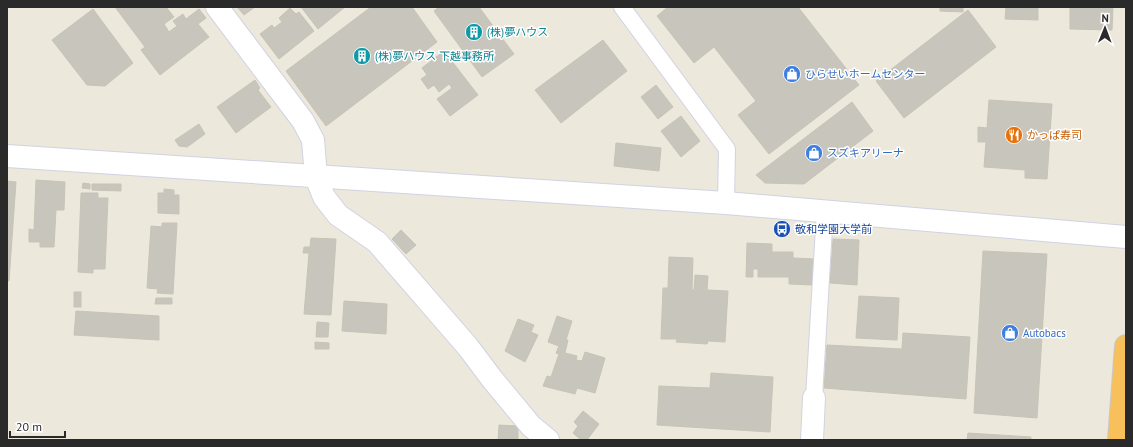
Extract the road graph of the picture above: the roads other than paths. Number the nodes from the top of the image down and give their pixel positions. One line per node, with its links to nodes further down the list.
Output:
1 (217, 7): 4 (street)
2 (622, 7): 5 (street)
3 (7, 156): 4 (street)
4 (316, 177): 5 (street); 10 (street)
5 (726, 203): 6 (street)
6 (825, 210): 7 (street); 9 (street)
7 (1126, 237)
8 (1126, 346): 12 (highway)
9 (814, 398): 11 (street)
10 (548, 440)
11 (812, 440)
12 (1119, 440)

